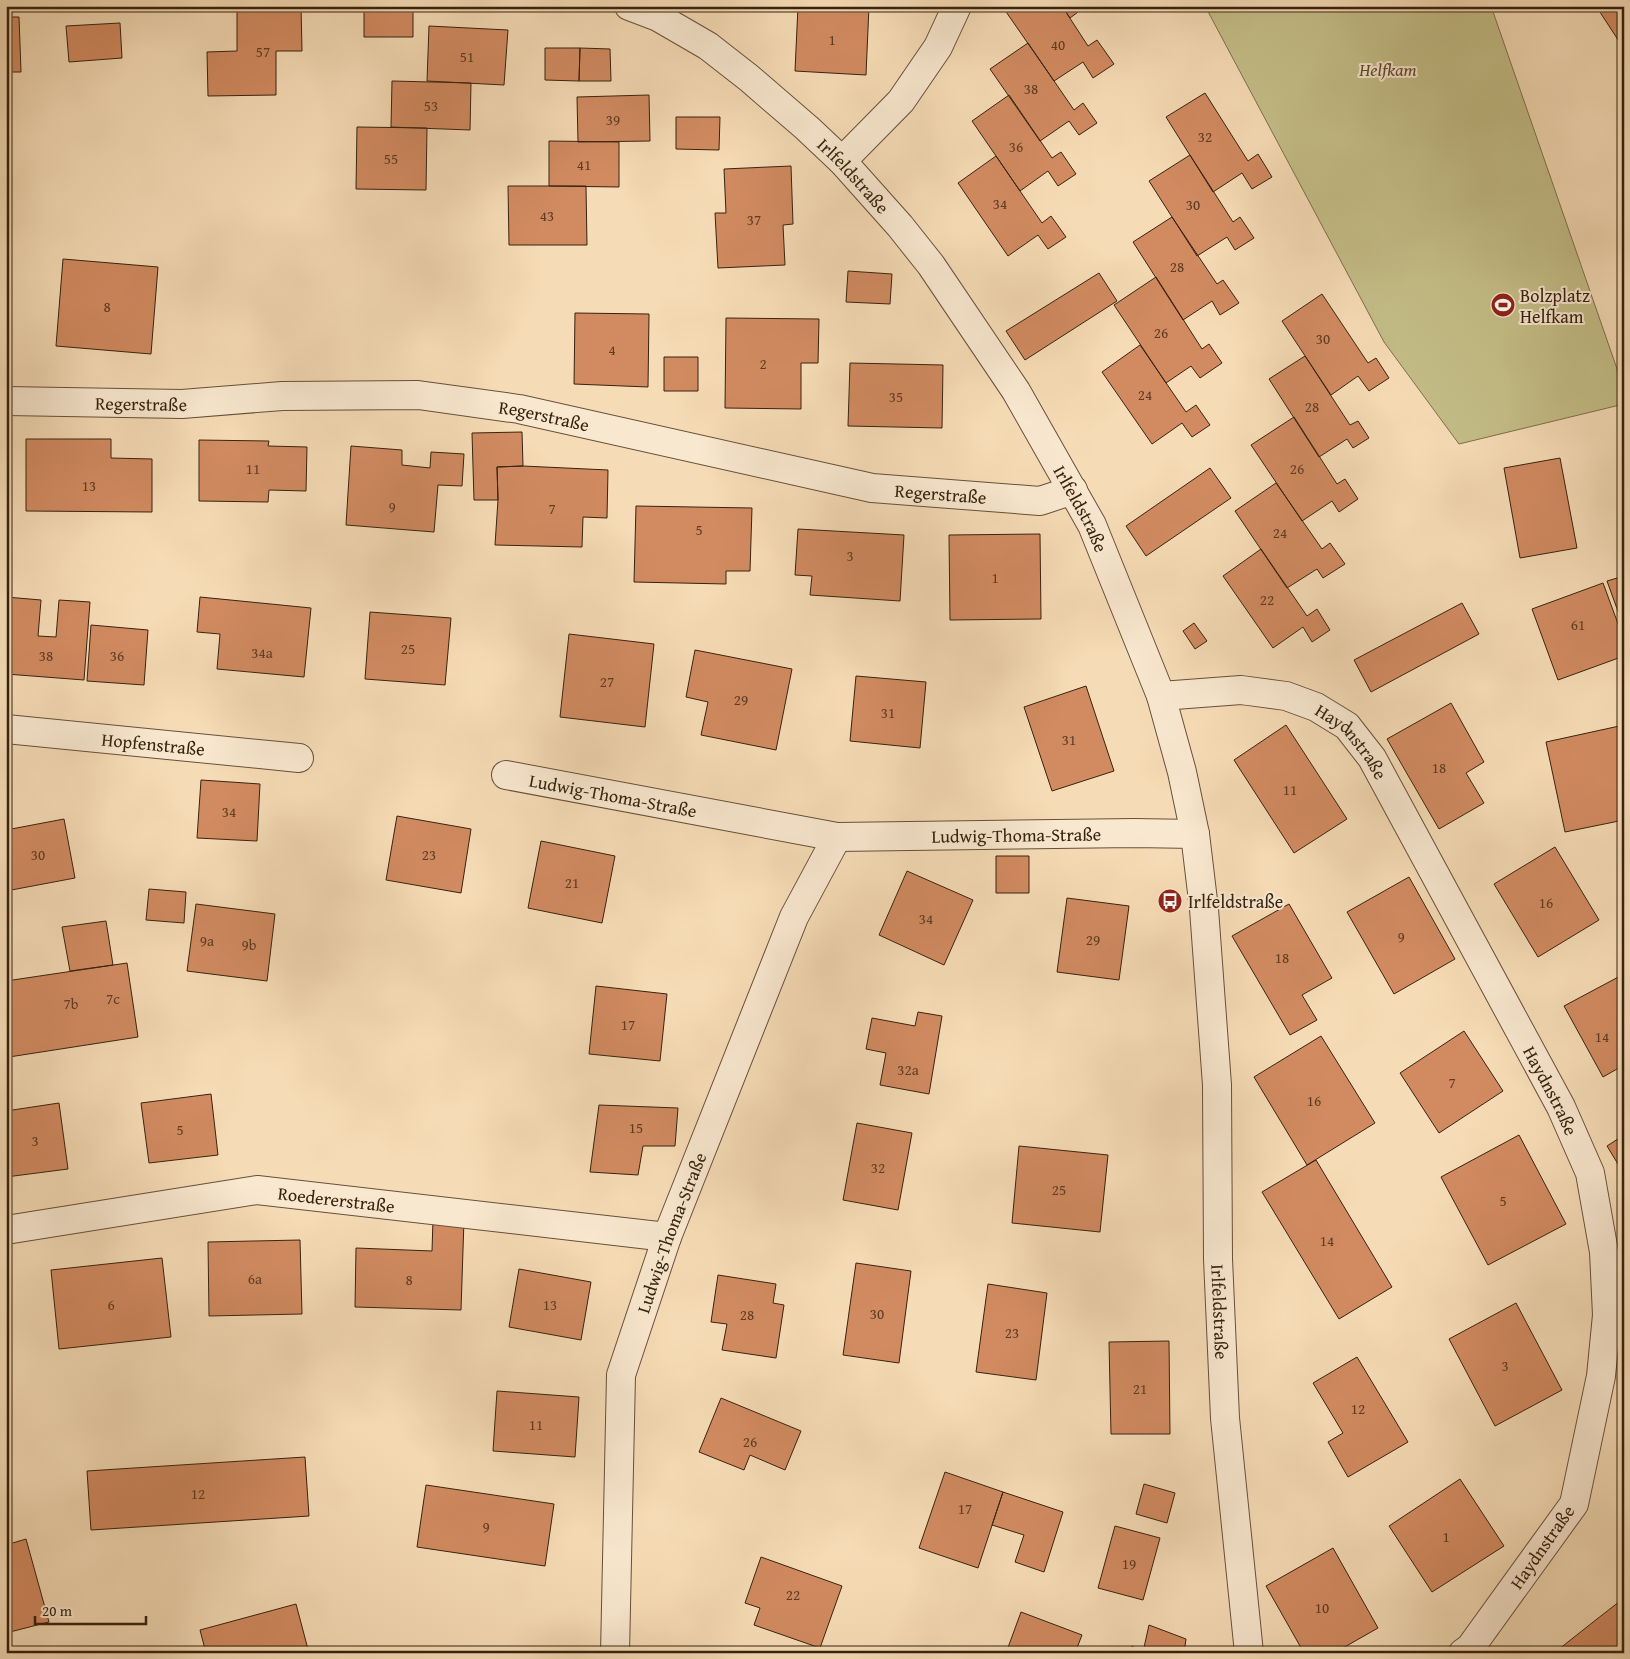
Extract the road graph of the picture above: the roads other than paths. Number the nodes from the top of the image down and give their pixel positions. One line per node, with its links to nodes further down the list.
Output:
1 (629, 6): 3 (street, Irlfeldstraße)
2 (957, 6): 3 (street)
3 (842, 161): 5 (street, Irlfeldstraße)
4 (6, 400): 5 (street, Regerstraße)
5 (1073, 490): 6 (street, Irlfeldstraße)
6 (1161, 696): 10 (street, Irlfeldstraße); 16 (street, Haydnstraße)
7 (6, 729): 8 (street, Hopfenstraße)
8 (299, 758)
9 (506, 775): 11 (street, Ludwig-Thoma-Straße)
10 (1195, 834): 11 (street, Ludwig-Thoma-Straße); 15 (street, Irlfeldstraße)
11 (837, 837): 13 (street, Ludwig-Thoma-Straße)
12 (6, 1230): 13 (street, Roedererstraße)
13 (667, 1237): 14 (street, Ludwig-Thoma-Straße)
14 (614, 1653)
15 (1249, 1653)
16 (1463, 1653)

